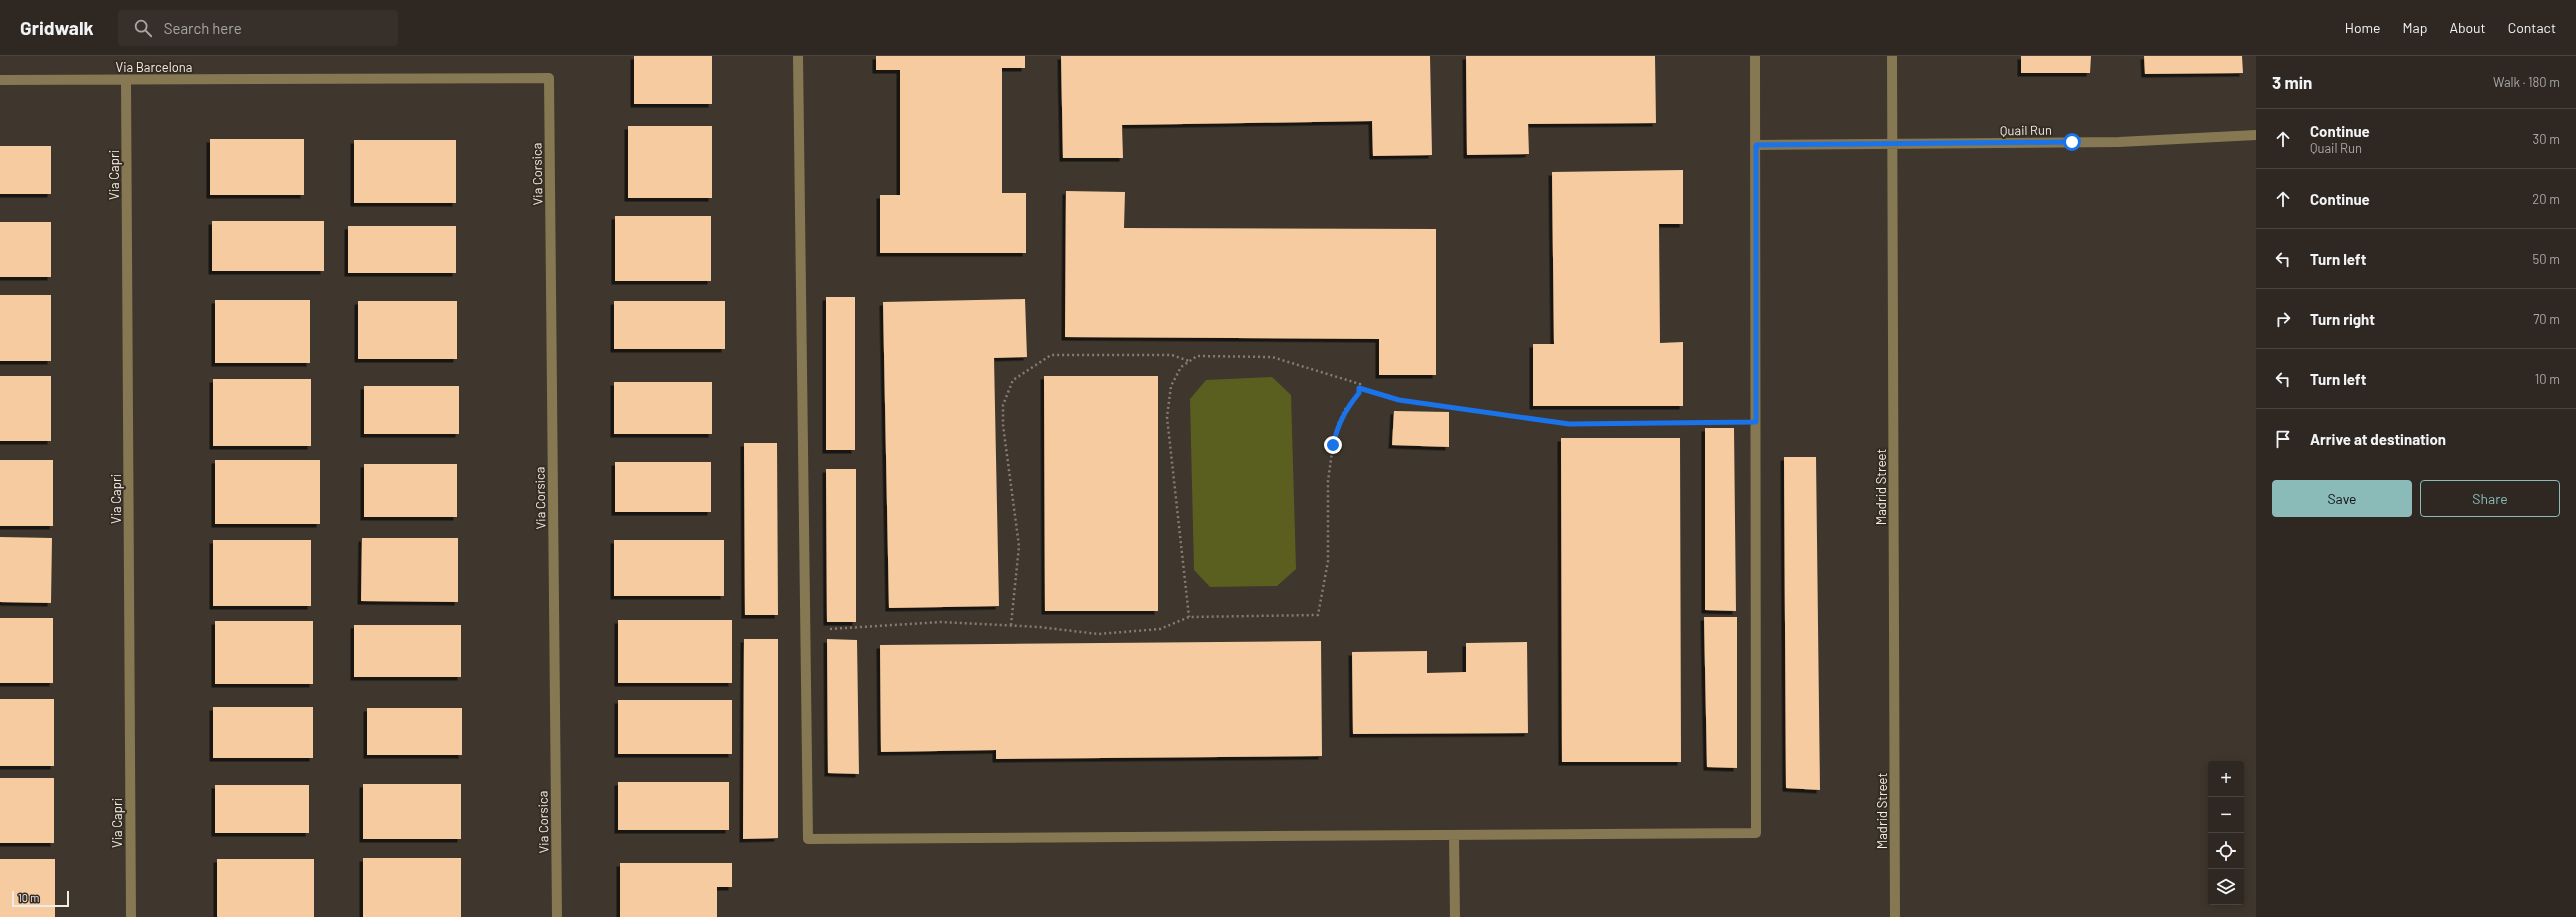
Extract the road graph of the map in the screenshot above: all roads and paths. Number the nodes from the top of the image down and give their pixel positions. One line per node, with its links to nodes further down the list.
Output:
1 (798, 56): 15 (street)
2 (1755, 56): 9 (street)
3 (1892, 56): 8 (street, Madrid Street)
4 (549, 78): 6 (street, Via Barcelona); 18 (street, Via Corsica)
5 (0, 80): 6 (street, Via Barcelona)
6 (126, 81): 17 (street, Via Capri)
7 (2256, 135): 8 (street, Quail Run)
8 (1892, 144): 9 (street, Quail Run); 20 (street, Madrid Street)
9 (1756, 145): 12 (street)
10 (1190, 361): 11 (path); 13 (path); 14 (path)
11 (1359, 388): 12 (path); 13 (path)
12 (1756, 422): 16 (street)
13 (1189, 617): 14 (path)
14 (1011, 625): 15 (path)
15 (806, 631): 16 (street)
16 (1454, 835): 19 (street)
17 (131, 917)
18 (557, 917)
19 (1455, 917)
20 (1895, 917)

